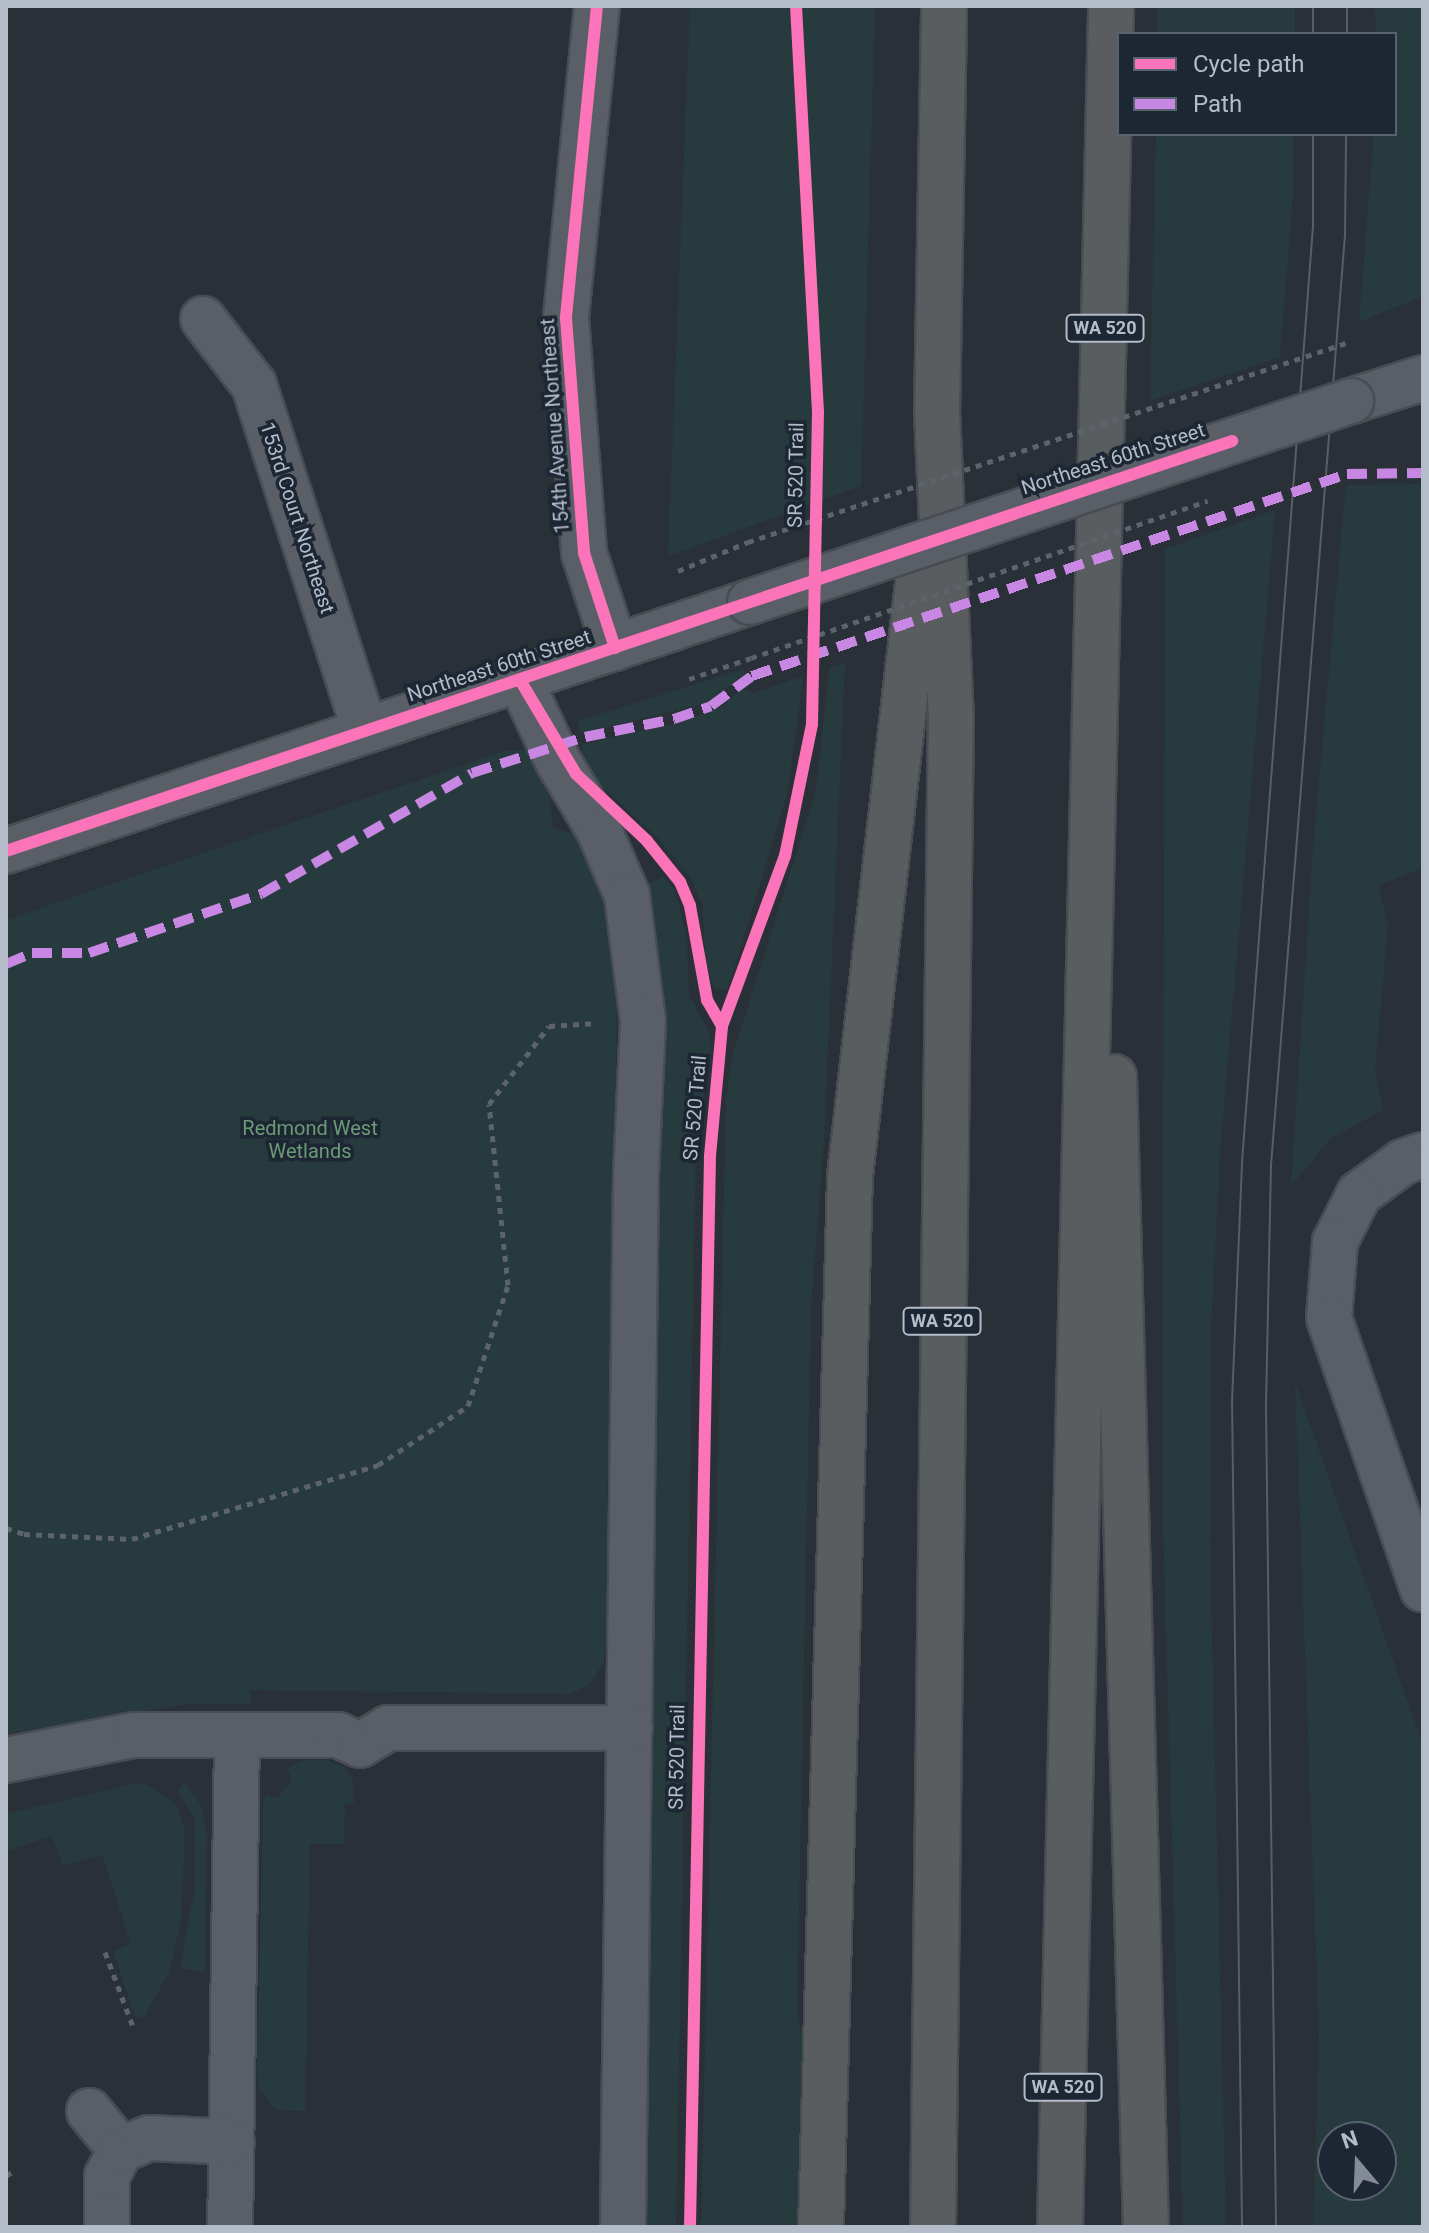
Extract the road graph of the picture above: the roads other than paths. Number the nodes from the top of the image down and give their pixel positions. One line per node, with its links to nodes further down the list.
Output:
1 (597, 6): 8 (street, 154th Avenue Northeast)
2 (944, 6): 6 (highway, WA 520)
3 (1111, 6): 7 (highway, WA 520)
4 (203, 319): 10 (street, 153rd Court Northeast)
5 (1423, 378): 8 (street, Northeast 60th Street, bridge)
6 (937, 414): 23 (highway); 24 (highway, WA 520)
7 (1100, 591): 25 (highway, WA 520); 26 (highway)
8 (615, 648): 9 (street, Northeast 60th Street)
9 (520, 680): 10 (street, Northeast 60th Street); 14 (street)
10 (365, 731): 11 (street, Northeast 60th Street)
11 (6, 851)
12 (1423, 1155): 13 (street)
13 (1423, 1589)
14 (630, 1728): 15 (street); 22 (street)
15 (237, 1735): 16 (street); 18 (street)
16 (6, 1760)
17 (89, 2111): 19 (street)
18 (232, 2142): 19 (street); 21 (street)
19 (121, 2150): 20 (street)
20 (107, 2227)
21 (230, 2227)
22 (623, 2227)
23 (821, 2227)
24 (933, 2227)
25 (1060, 2227)
26 (1146, 2227)

